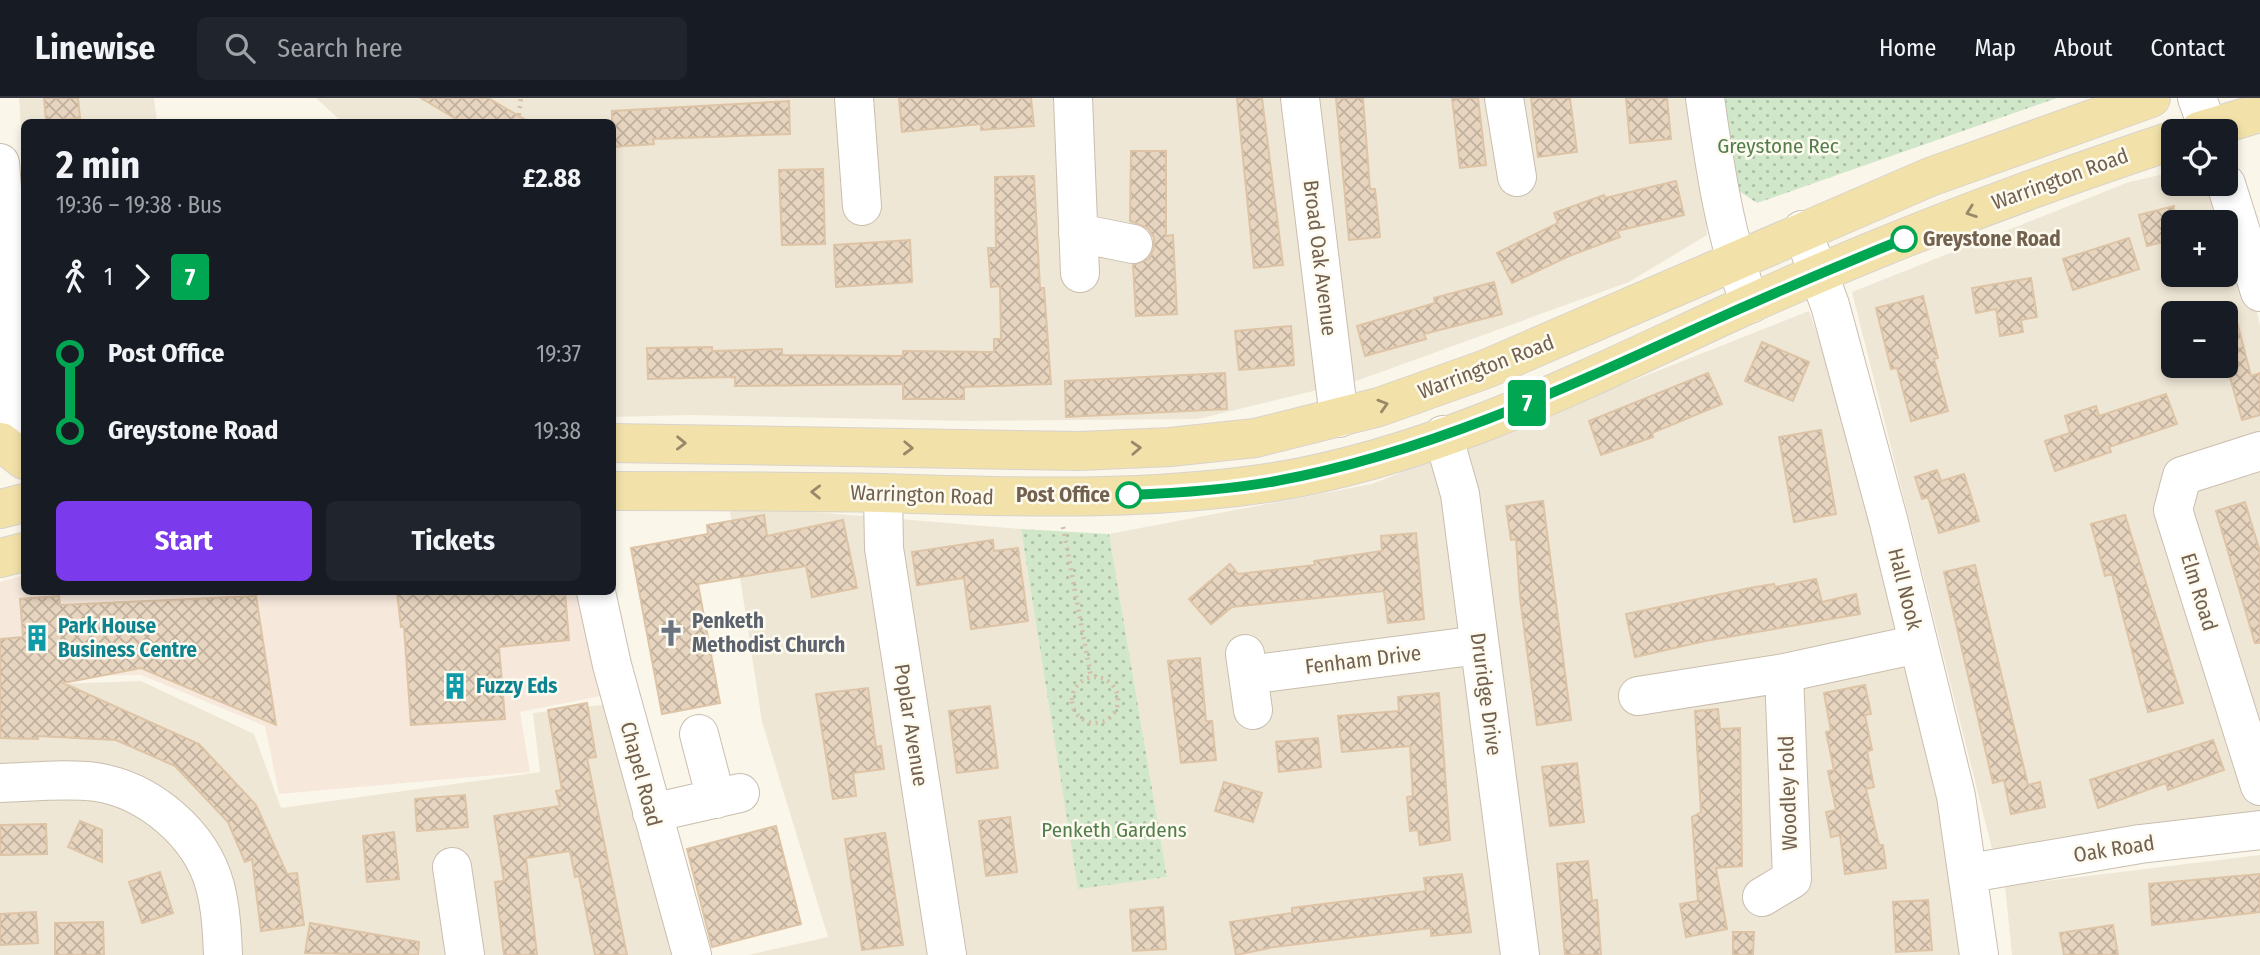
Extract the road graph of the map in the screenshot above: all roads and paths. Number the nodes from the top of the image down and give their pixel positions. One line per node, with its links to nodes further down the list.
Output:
1 (521, 98): 9 (path)
2 (853, 98): 15 (street)
3 (1073, 98): 17 (street)
4 (1300, 98): 24 (street, Broad Oak Avenue)
5 (1504, 98): 13 (street)
6 (1705, 98): 19 (street)
7 (2151, 98): 16 (main road, Warrington Road)
8 (2260, 113): 10 (main road, Warrington Road)
9 (518, 119)
10 (2231, 119)
11 (2161, 140): 21 (main road, Warrington Road, one-way to 21)
12 (0, 163): 26 (street)
13 (1517, 177)
14 (2230, 196): 22 (street)
15 (862, 206)
16 (1802, 230): 19 (main road, Warrington Road); 21 (street, Hall Nook)
17 (1078, 233): 18 (street); 20 (street)
18 (1133, 244)
19 (1734, 261): 23 (street); 24 (main road, Warrington Road, one-way to 19)
20 (1080, 273)
21 (1819, 274): 23 (main road, Warrington Road); 37 (street, Hall Nook)
22 (2260, 292)
23 (1750, 304): 25 (main road, Warrington Road)
24 (1339, 418): 27 (main road, Warrington Road, one-way to 24)
25 (1443, 435): 30 (main road, Warrington Road); 38 (street, Druridge Drive)
26 (7, 439)
27 (616, 443)
28 (2260, 451): 45 (street, Elm Road)
29 (616, 491): 30 (main road, Warrington Road, one-way to 29)
30 (883, 494): 54 (street, Poplar Avenue)
31 (21, 504): 32 (main road)
32 (0, 509)
33 (1063, 522): 40 (path)
34 (21, 553): 35 (main road)
35 (0, 558)
36 (597, 595): 46 (street, Chapel Road)
37 (1918, 644): 39 (street); 49 (street, Hall Nook)
38 (1479, 645): 41 (street, Fenham Drive); 55 (street, Druridge Drive)
39 (1784, 673): 42 (street); 50 (street, Woodley Fold)
40 (1091, 677): 40 (path)
41 (1248, 679)
42 (1638, 696)
43 (699, 734): 46 (street)
44 (0, 783): 51 (street)
45 (2260, 786)
46 (652, 813): 53 (street, Chapel Road)
47 (2260, 830): 49 (street, Oak Road)
48 (452, 867): 52 (street)
49 (1970, 873): 56 (street, Hall Nook)
50 (1762, 897)
51 (223, 955)
52 (465, 955)
53 (692, 955)
54 (947, 955)
55 (1520, 955)
56 (1979, 955)

